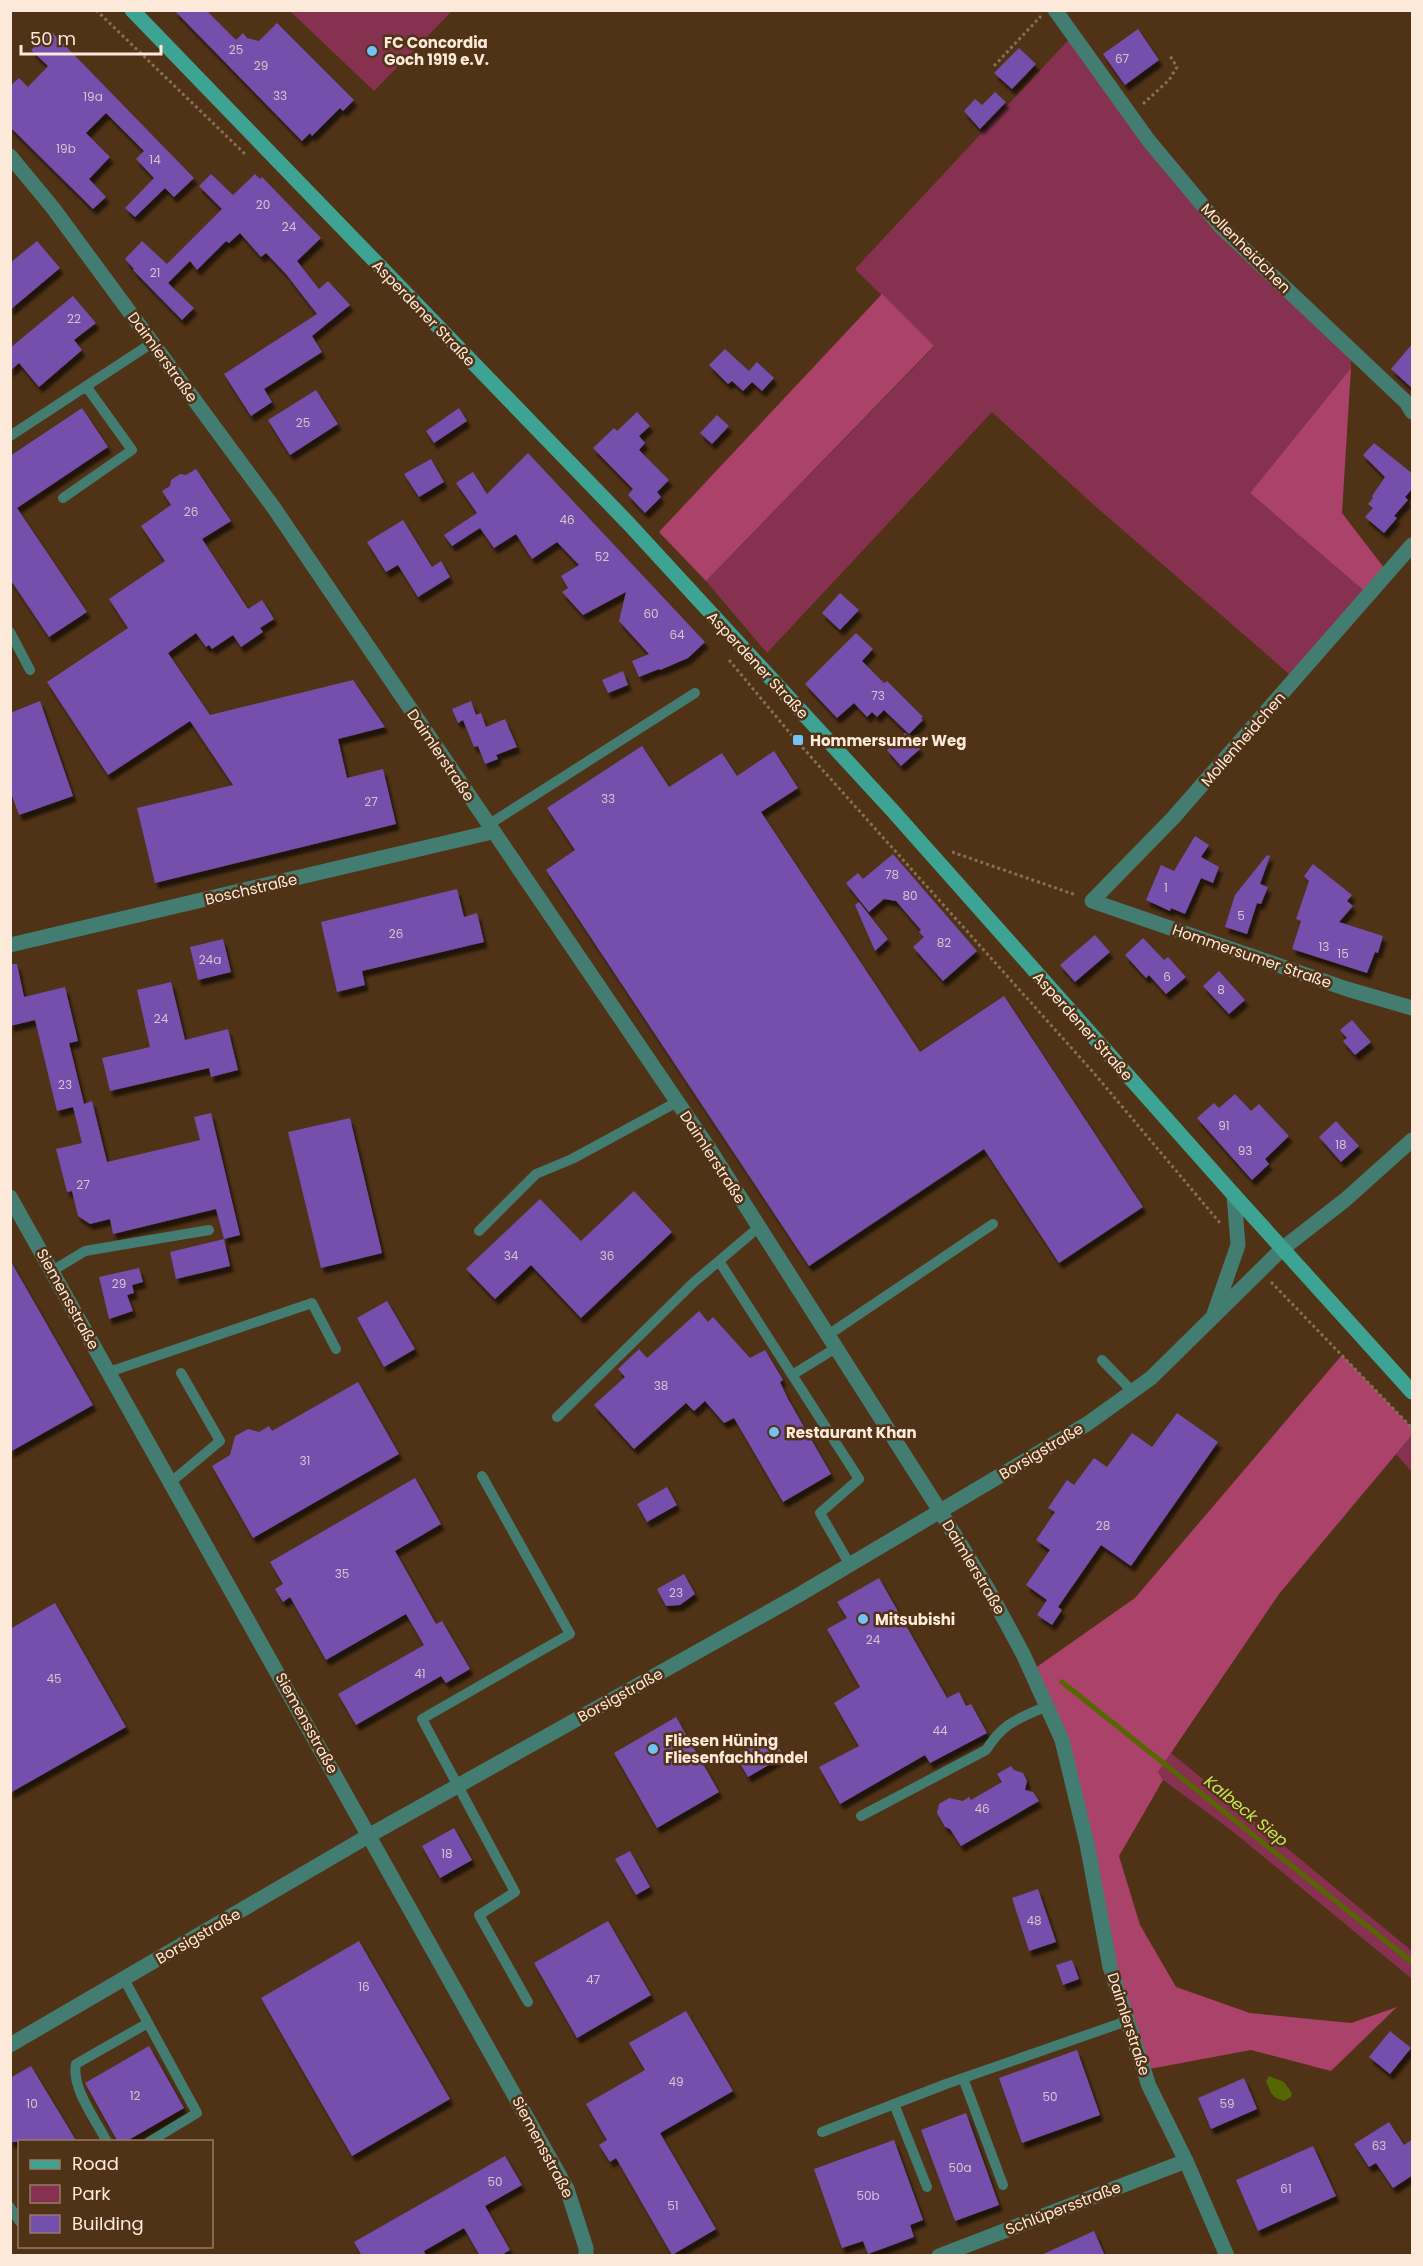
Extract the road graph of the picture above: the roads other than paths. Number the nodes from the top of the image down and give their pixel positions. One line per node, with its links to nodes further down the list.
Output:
1 (132, 10): 19 (main road, Asperdener Straße)
2 (1055, 10): 6 (street, Mollenheidchen)
3 (10, 156): 4 (street, Daimlerstraße)
4 (152, 343): 5 (lane); 13 (street, Daimlerstraße)
5 (86, 387): 7 (lane); 8 (lane)
6 (1413, 412)
7 (10, 436)
8 (63, 498)
9 (1413, 545): 14 (street, Mollenheidchen)
10 (10, 632): 11 (lane)
11 (30, 670)
12 (695, 693): 13 (lane)
13 (490, 828): 15 (street, Boschstraße); 17 (street, Daimlerstraße)
14 (1092, 901): 16 (street, Hommersumer Straße)
15 (10, 945)
16 (1413, 1008)
17 (677, 1102): 22 (street, Daimlerstraße); 24 (lane)
18 (1413, 1140): 25 (street)
19 (1233, 1195): 25 (main road, Asperdener Straße); 28 (street, Borsigstraße)
20 (10, 1197): 27 (street, Siemensstraße)
21 (993, 1224): 29 (lane)
22 (759, 1227): 26 (lane); 29 (street, Daimlerstraße)
23 (209, 1230): 27 (lane)
24 (479, 1231)
25 (1282, 1249): 28 (street, Borsigstraße); 36 (main road, Asperdener Straße)
26 (719, 1261): 34 (lane); 37 (lane)
27 (52, 1271): 32 (street, Siemensstraße)
28 (1212, 1320): 35 (street, Borsigstraße)
29 (832, 1342): 34 (lane); 40 (street, Daimlerstraße)
30 (336, 1349): 32 (lane)
31 (1102, 1360): 35 (lane)
32 (109, 1372): 39 (street, Siemensstraße)
33 (181, 1373): 39 (lane)
34 (792, 1375): 41 (lane)
35 (1132, 1391): 40 (street, Borsigstraße)
36 (1413, 1392)
37 (557, 1417)
38 (483, 1476): 43 (lane)
39 (171, 1482): 45 (street, Siemensstraße)
40 (940, 1511): 41 (street, Borsigstraße); 42 (street, Daimlerstraße)
41 (850, 1565): 43 (street, Borsigstraße)
42 (1047, 1706): 44 (lane); 48 (street, Daimlerstraße)
43 (458, 1786): 45 (street, Borsigstraße); 47 (lane)
44 (861, 1816)
45 (370, 1835): 46 (street, Borsigstraße); 59 (street, Siemensstraße)
46 (124, 1979): 49 (lane); 50 (street, Borsigstraße)
47 (528, 2002)
48 (1127, 2021): 51 (lane); 56 (street, Daimlerstraße)
49 (148, 2023): 54 (lane); 55 (lane)
50 (10, 2045)
51 (963, 2078): 52 (lane); 57 (lane)
52 (894, 2104): 53 (lane); 58 (lane)
53 (822, 2132)
54 (107, 2140)
55 (152, 2140)
56 (1186, 2161): 60 (street, Schlüpersstraße); 61 (street, Daimlerstraße)
57 (1003, 2185)
58 (927, 2187)
59 (586, 2256)
60 (939, 2256)
61 (1227, 2256)

